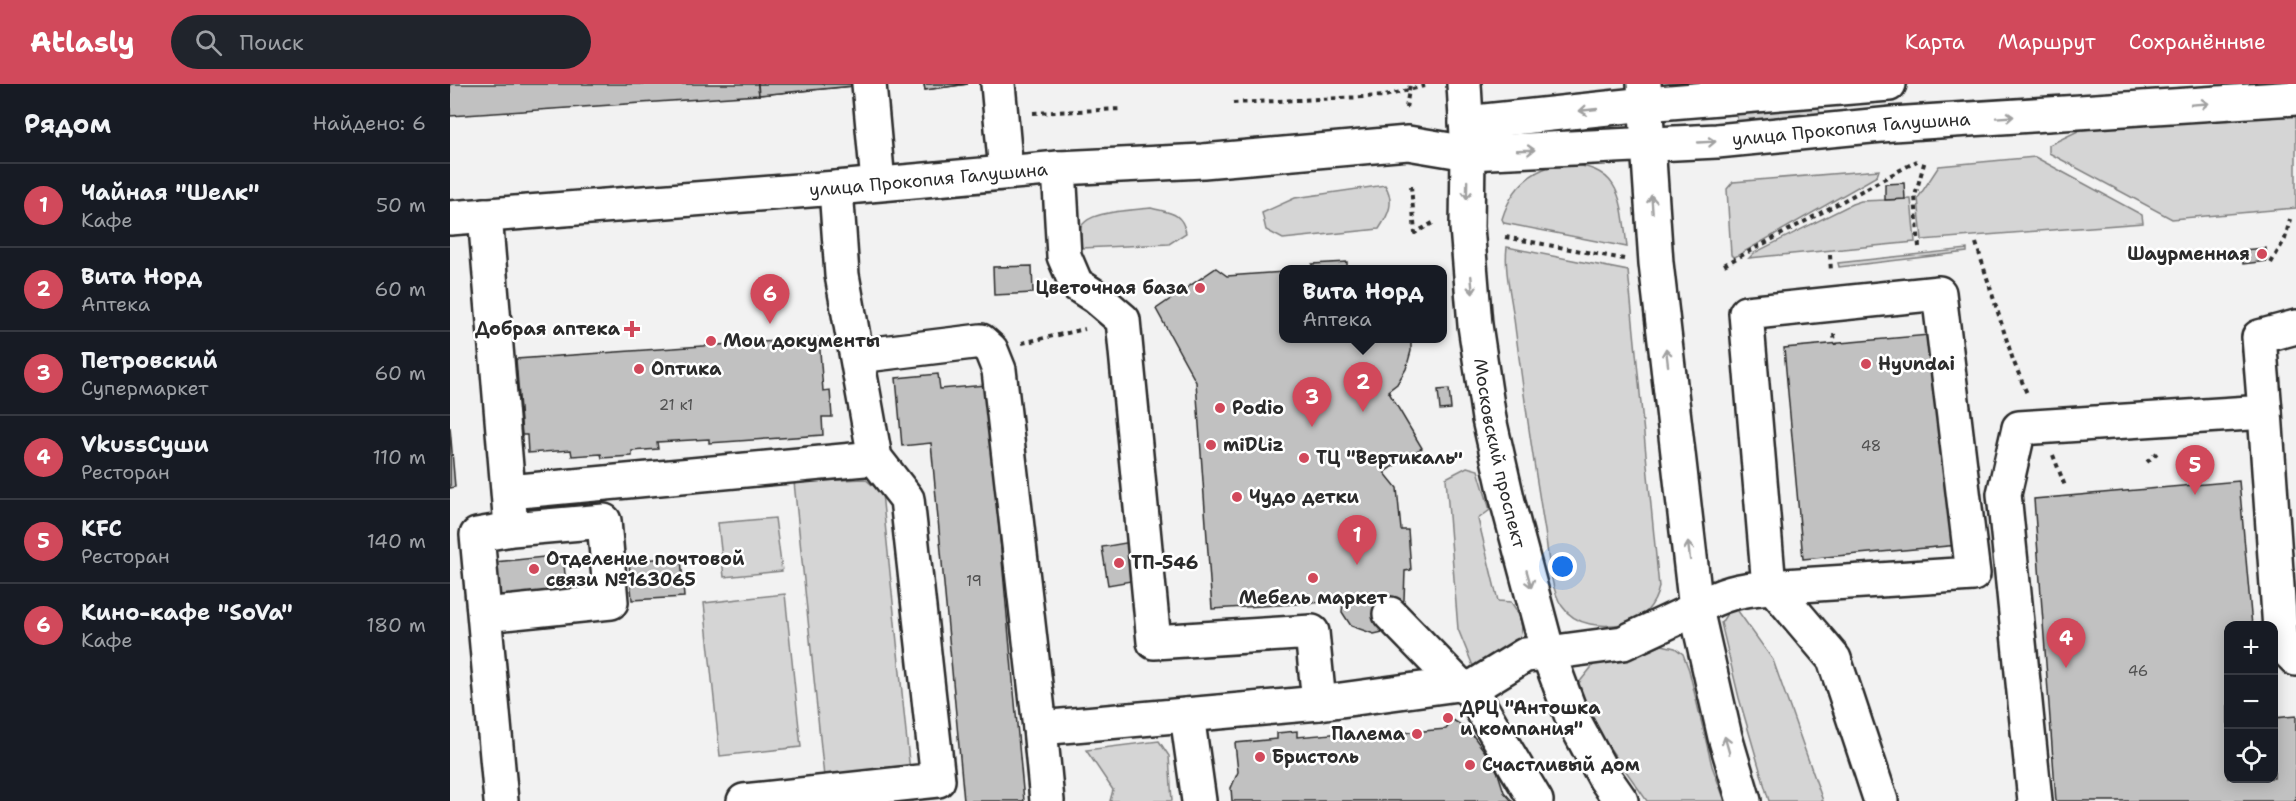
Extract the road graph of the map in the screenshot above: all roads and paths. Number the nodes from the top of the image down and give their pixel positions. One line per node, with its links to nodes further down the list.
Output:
1 (869, 84): 19 (main road)
2 (998, 84): 18 (main road)
3 (1464, 84): 13 (main road, Московский проспект)
4 (1888, 84): 7 (main road, улица Прокопия Галушина)
5 (1428, 85): 6 (path)
6 (1410, 86): 9 (path); 10 (path)
7 (1645, 94): 13 (main road, улица Прокопия Галушина, one-way to 13); 14 (main road)
8 (2296, 98): 14 (main road, улица Прокопия Галушина, one-way to 8)
9 (1233, 103)
10 (1406, 108)
11 (1122, 109): 12 (path)
12 (1031, 113)
13 (1467, 138): 14 (main road, улица Прокопия Галушина, one-way to 14); 17 (main road, улица Прокопия Галушина); 48 (main road, Московский проспект, one-way to 48)
14 (1648, 145): 45 (main road, one-way to 14)
15 (1925, 160): 28 (path)
16 (1917, 161): 32 (path)
17 (1059, 168): 18 (main road, улица Прокопия Галушина); 34 (main road)
18 (1006, 172): 19 (main road, улица Прокопия Галушина)
19 (878, 183): 21 (main road, улица Прокопия Галушина)
20 (1411, 186): 25 (path)
21 (836, 188): 22 (main road, улица Прокопия Галушина); 37 (main road)
22 (485, 215): 23 (main road, улица Прокопия Галушина); 42 (main road)
23 (450, 218)
24 (2290, 219): 31 (path)
25 (1436, 221)
26 (1505, 237): 30 (path)
27 (1976, 243): 39 (path)
28 (1919, 247)
29 (1830, 255): 33 (path)
30 (1630, 260)
31 (2271, 263)
32 (1724, 265)
33 (1831, 270)
34 (1123, 320): 36 (path); 51 (main road)
35 (2296, 327): 38 (main road)
36 (991, 350): 37 (main road); 53 (main road)
37 (858, 356): 40 (main road)
38 (2265, 412): 39 (main road); 49 (main road)
39 (2041, 427): 41 (path); 63 (main road)
40 (875, 458): 42 (main road); 54 (main road)
41 (2065, 486)
42 (508, 492): 43 (main road)
43 (512, 529): 47 (main road); 47 (main road)
44 (1771, 587): 44 (main road); 45 (main road); 62 (main road)
45 (1696, 609): 48 (main road); 61 (main road, one-way to 45)
46 (1390, 614): 50 (main road)
47 (485, 615): 55 (main road)
48 (1548, 653): 50 (main road); 60 (main road, Московский проспект)
49 (2296, 658)
50 (1464, 686): 51 (main road); 59 (main road)
51 (1319, 703): 52 (main road)
52 (1187, 715): 53 (main road); 58 (main road)
53 (1040, 728): 57 (main road)
54 (899, 793): 56 (main road)
55 (501, 801)
56 (744, 801)
57 (1047, 801)
58 (1199, 801)
59 (1536, 801)
60 (1621, 801)
61 (1743, 801)
62 (1881, 801)
63 (2035, 801)

